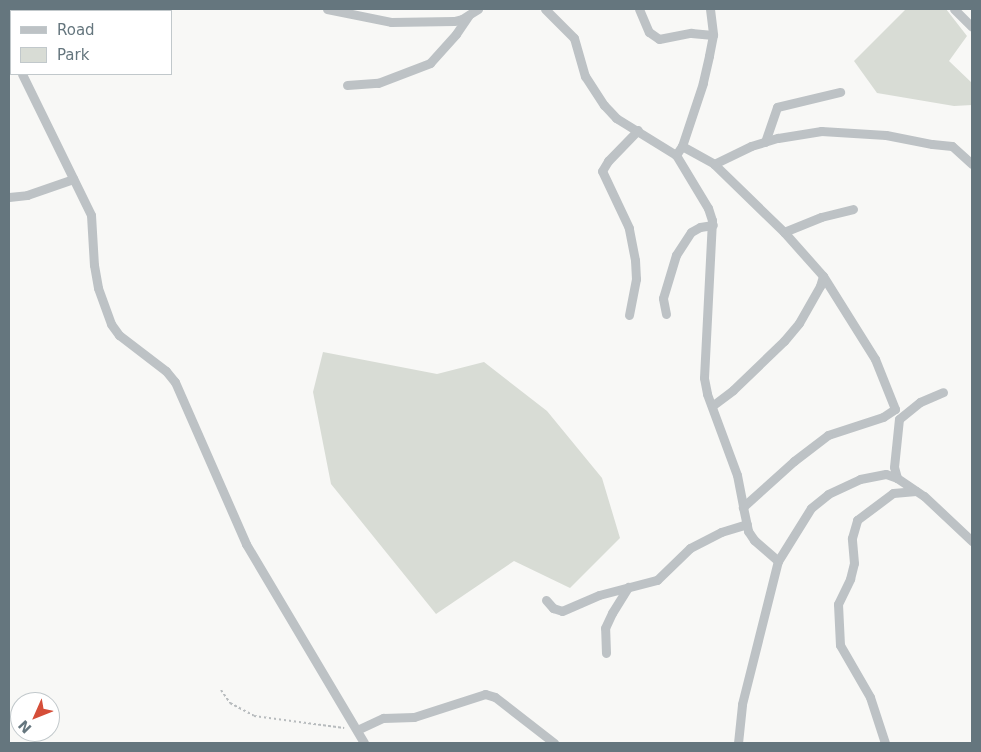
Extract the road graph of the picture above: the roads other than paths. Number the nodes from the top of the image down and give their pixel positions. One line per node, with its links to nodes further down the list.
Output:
1 (327, 9): 7 (street)
2 (478, 9): 7 (street)
3 (545, 9): 13 (street)
4 (639, 9): 9 (street)
5 (710, 9): 9 (street)
6 (954, 9): 8 (street)
7 (469, 15): 11 (street)
8 (972, 27)
9 (713, 35): 15 (street)
10 (22, 75): 19 (street)
11 (347, 85)
12 (840, 92): 14 (street)
13 (638, 130): 16 (street); 26 (street)
14 (765, 142): 17 (street); 18 (street)
15 (682, 146): 16 (street); 17 (street)
16 (676, 155): 22 (street)
17 (714, 164): 23 (street)
18 (972, 164)
19 (73, 179): 20 (street); 38 (street)
20 (9, 197)
21 (853, 209): 23 (street)
22 (713, 225): 25 (street); 28 (street)
23 (784, 232): 24 (street)
24 (823, 276): 28 (street); 31 (street)
25 (666, 314)
26 (629, 315)
27 (943, 392): 29 (street)
28 (712, 406): 31 (street)
29 (897, 478): 30 (street); 34 (street)
30 (918, 491): 33 (street); 42 (street)
31 (744, 507): 32 (street)
32 (747, 524): 34 (street); 35 (street)
33 (972, 540)
34 (778, 561): 41 (street)
35 (628, 587): 36 (street); 37 (street)
36 (546, 600)
37 (606, 653)
38 (356, 730): 39 (street); 40 (street)
39 (364, 743)
40 (554, 743)
41 (738, 743)
42 (885, 743)

